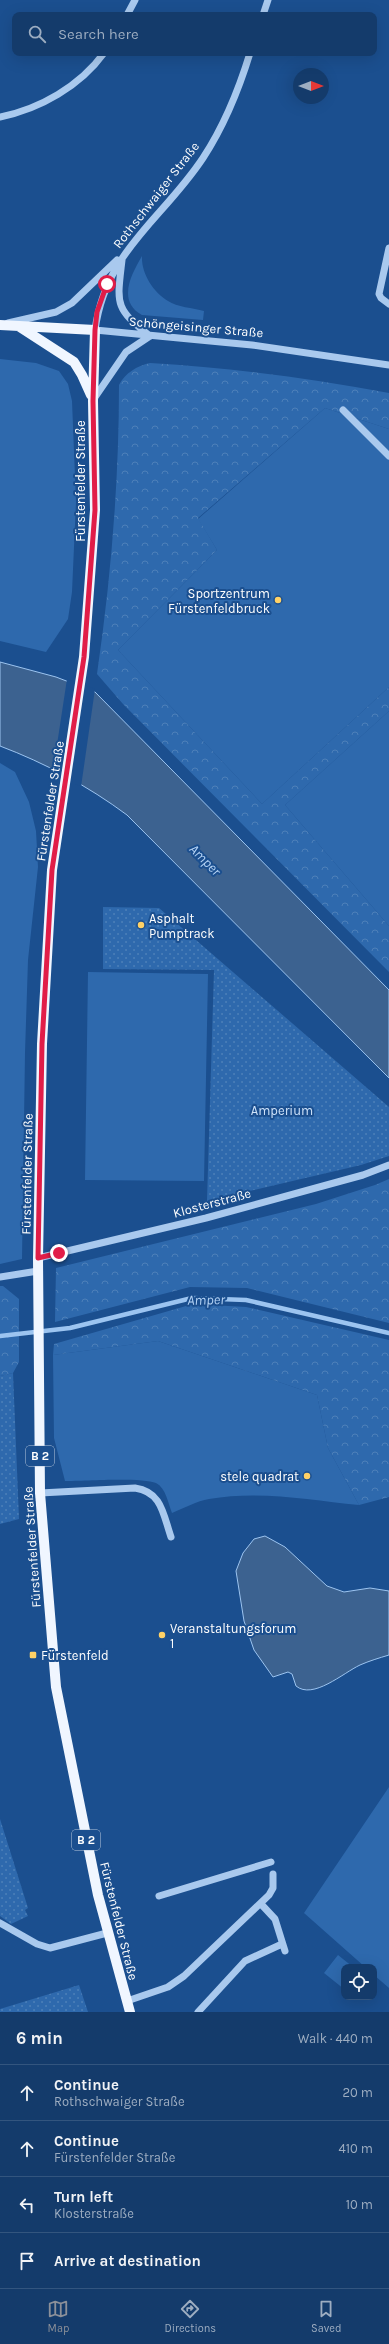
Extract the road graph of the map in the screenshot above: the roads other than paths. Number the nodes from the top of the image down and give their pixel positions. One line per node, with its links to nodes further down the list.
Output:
1 (135, 0): 3 (street)
2 (268, 0): 4 (street)
3 (129, 12)
4 (264, 12)
5 (101, 56): 7 (street)
6 (249, 56): 9 (street, Rothschwaiger Straße)
7 (0, 117)
8 (389, 248): 10 (street)
9 (122, 256): 11 (street); 13 (street, Rothschwaiger Straße); 14 (street)
10 (389, 304)
11 (0, 325): 12 (main road, Schöngeisinger Straße)
12 (20, 327): 13 (main road, Schöngeisinger Straße); 16 (main road)
13 (95, 330): 14 (street, Schöngeisinger Straße); 16 (main road, Fürstenfelder Straße)
14 (150, 336): 15 (street, Schöngeisinger Straße); 16 (street)
15 (389, 365)
16 (93, 401): 20 (main road, Fürstenfelder Straße / B 2)
17 (343, 410): 18 (street)
18 (389, 456)
19 (389, 1165): 20 (street, Klosterstraße)
20 (38, 1258): 21 (main road, Fürstenfelder Straße / B 2)
21 (38, 1271): 22 (street); 23 (main road, Fürstenfelder Straße / B 2)
22 (0, 1277)
23 (40, 1494): 24 (street); 30 (main road, Fürstenfelder Straße / B 2)
24 (172, 1537)
25 (271, 1862): 27 (street)
26 (273, 1874): 28 (street)
27 (160, 1896)
28 (261, 1904): 31 (street); 33 (street)
29 (0, 1923): 30 (street)
30 (107, 1933): 31 (main road, Fürstenfelder Straße / B 2)
31 (127, 2001): 32 (main road, Fürstenfelder Straße / B 2)
32 (130, 2012)
33 (198, 2012)

